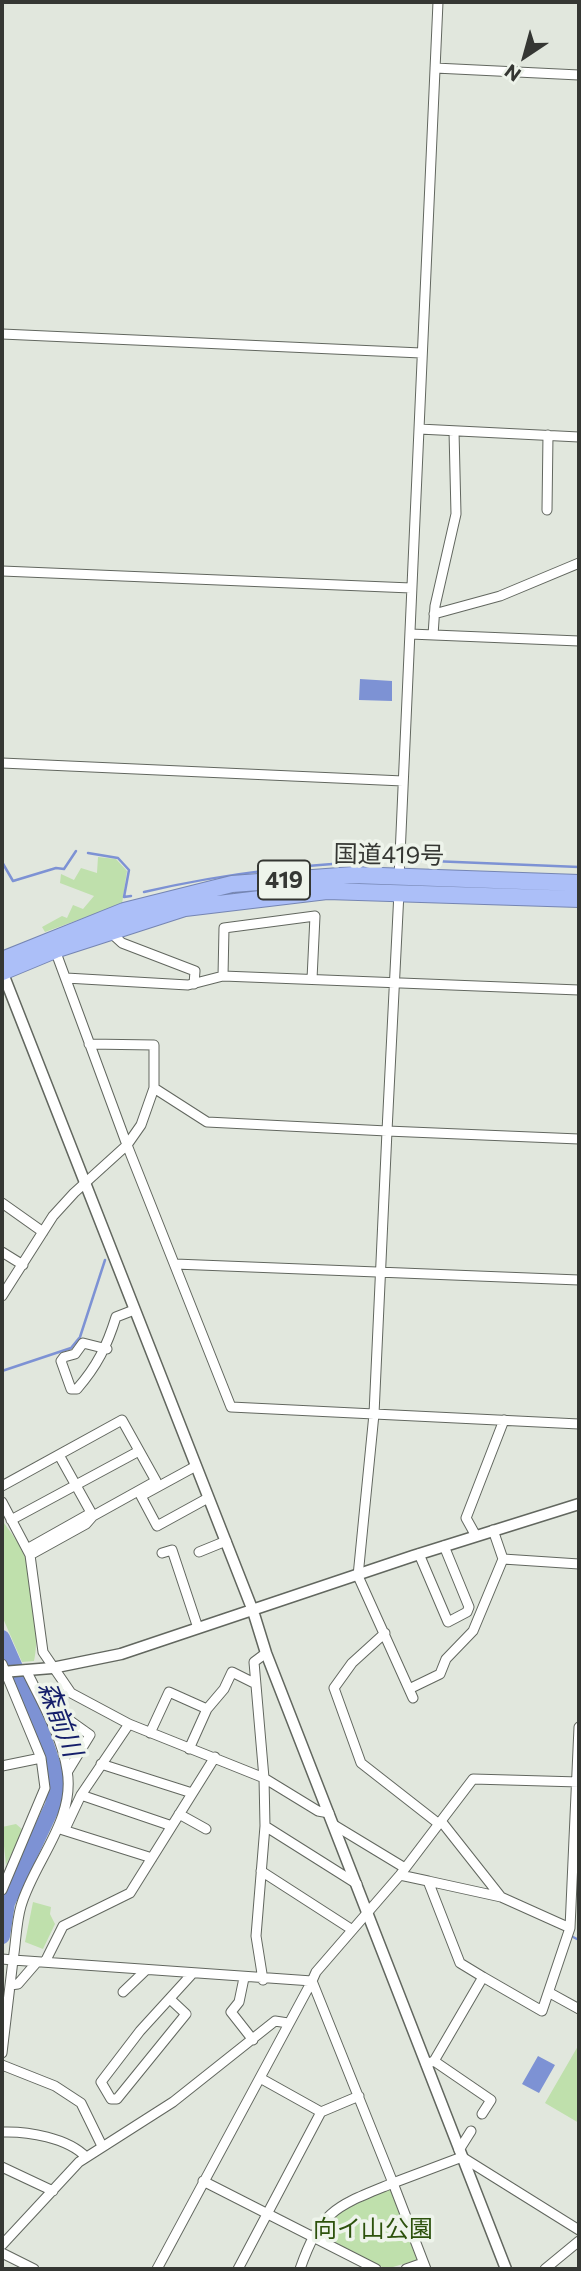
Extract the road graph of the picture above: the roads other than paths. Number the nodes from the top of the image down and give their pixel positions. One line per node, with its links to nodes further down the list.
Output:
1 (438, 2): 2 (street)
2 (435, 68): 3 (street); 5 (street)
3 (579, 75)
4 (2, 334): 5 (street)
5 (421, 352): 6 (street)
6 (418, 429): 7 (street); 13 (street)
7 (454, 431): 8 (street); 14 (street)
8 (548, 435): 9 (street); 10 (street)
9 (579, 437)
10 (547, 510)
11 (579, 562): 14 (street)
12 (2, 571): 13 (street)
13 (411, 588): 15 (street)
14 (434, 614): 16 (street)
15 (410, 634): 16 (street); 19 (street)
16 (433, 635): 17 (street)
17 (579, 641)
18 (2, 763): 19 (street)
19 (403, 781): 20 (street)
20 (399, 883): 21 (highway, 国道419号 / 419); 22 (highway, 国道419号 / 419); 23 (highway, 国道419号 / 419); 25 (highway, 国道419号 / 419); 30 (street)
21 (579, 883)
22 (579, 899)
23 (110, 932): 24 (highway, 国道419号 / 419); 31 (street)
24 (55, 950): 26 (highway, 国道419号 / 419); 28 (street)
25 (2, 960)
26 (2, 971): 38 (street)
27 (223, 976): 29 (street); 29 (street); 31 (street)
28 (66, 978): 31 (street); 33 (street)
29 (312, 979): 30 (street)
30 (394, 982): 32 (street); 35 (street)
31 (194, 984)
32 (579, 990)
33 (89, 1044): 34 (street); 37 (street)
34 (154, 1088): 35 (street); 37 (street)
35 (387, 1130): 36 (street); 44 (street)
36 (579, 1139)
37 (127, 1145): 38 (street); 42 (street)
38 (85, 1183): 40 (street); 47 (street)
39 (2, 1203): 40 (street)
40 (43, 1232): 43 (street)
41 (2, 1252): 43 (street)
42 (175, 1264): 44 (street); 49 (street)
43 (23, 1265): 46 (street)
44 (380, 1272): 45 (street); 49 (street)
45 (579, 1280)
46 (2, 1296)
47 (134, 1310): 48 (street); 54 (street)
48 (107, 1349): 48 (street)
49 (374, 1414): 50 (street); 72 (street)
50 (504, 1420): 51 (street); 63 (street)
51 (579, 1424)
52 (139, 1451): 53 (street); 56 (street); 60 (street)
53 (59, 1455): 55 (street); 56 (street)
54 (196, 1466): 57 (street); 57 (street)
55 (2, 1486)
56 (76, 1486): 60 (street); 61 (street)
57 (208, 1498): 64 (street)
58 (2, 1502): 61 (street)
59 (579, 1504): 62 (street)
60 (92, 1514): 66 (street)
61 (11, 1520): 66 (street)
62 (493, 1530): 63 (street); 70 (street)
63 (477, 1536): 65 (street)
64 (226, 1541): 67 (street); 73 (street)
65 (444, 1546): 69 (street); 69 (street)
66 (28, 1552): 77 (street)
67 (199, 1552)
68 (162, 1553): 74 (street)
69 (419, 1554): 72 (street)
70 (503, 1559): 71 (street); 75 (street)
71 (579, 1564)
72 (358, 1576): 73 (street); 75 (street)
73 (253, 1611): 74 (street); 76 (street)
74 (198, 1628): 77 (street)
75 (385, 1633): 98 (street)
76 (266, 1653): 80 (street); 96 (street)
77 (52, 1668): 79 (street); 83 (street)
78 (3, 1669): 79 (street); 88 (street)
79 (26, 1670): 81 (street)
80 (254, 1683): 82 (street); 92 (street)
81 (40, 1699): 91 (street); 91 (street)
82 (207, 1709): 85 (street); 86 (street)
83 (129, 1724): 85 (street); 89 (street)
84 (579, 1727): 93 (street)
85 (150, 1733): 86 (street)
86 (188, 1749): 87 (street)
87 (215, 1757): 92 (street); 94 (street)
88 (41, 1758): 90 (street); 109 (street)
89 (101, 1764): 94 (street); 95 (street)
90 (2, 1766)
91 (68, 1771): 102 (street)
92 (264, 1778): 96 (street); 101 (street)
93 (578, 1782): 98 (street); 113 (street)
94 (192, 1793): 97 (street)
95 (81, 1795): 100 (street); 102 (street)
96 (329, 1812): 99 (street)
97 (179, 1814): 100 (street); 103 (street)
98 (440, 1822): 106 (street); 110 (street)
99 (334, 1825): 106 (street); 108 (street)
100 (172, 1826): 104 (street)
101 (265, 1826): 105 (street); 108 (street)
102 (62, 1829): 104 (street); 116 (street)
103 (206, 1829)
104 (152, 1858): 117 (street)
105 (261, 1871): 112 (street); 122 (street)
106 (402, 1872): 107 (street); 111 (street)
107 (428, 1881): 110 (street); 120 (street)
108 (357, 1884): 111 (street)
109 (2, 1890)
110 (500, 1897): 113 (street)
111 (368, 1910): 112 (street); 132 (street)
112 (351, 1929): 123 (street)
113 (569, 1929): 114 (street); 126 (street)
114 (579, 1935)
115 (2, 1959): 116 (street)
116 (13, 1960): 117 (street); 124 (street)
117 (41, 1962): 118 (street); 124 (street)
118 (146, 1970): 119 (street); 125 (street)
119 (192, 1974): 121 (street); 127 (street)
120 (484, 1977): 126 (street); 132 (street)
121 (244, 1978): 122 (street); 130 (street)
122 (263, 1980): 123 (street)
123 (312, 1981): 129 (street); 135 (street)
124 (10, 1985): 131 (street)
125 (123, 1992)
126 (550, 1993): 128 (street)
127 (170, 1999): 127 (street)
128 (579, 2009)
129 (288, 2024): 130 (street); 134 (street)
130 (253, 2040): 140 (street)
131 (2, 2053)
132 (430, 2063): 137 (street); 141 (street)
133 (2, 2065): 140 (street)
134 (260, 2078): 136 (street); 144 (street)
135 (359, 2096): 136 (street); 145 (street)
136 (321, 2112): 147 (street)
137 (482, 2114)
138 (471, 2131): 141 (street)
139 (2, 2132): 142 (street)
140 (102, 2146): 142 (street)
141 (460, 2153): 145 (street); 148 (street); 161 (street)
142 (86, 2157): 146 (street)
143 (2, 2167): 146 (street)
144 (202, 2181): 147 (street); 155 (street)
145 (393, 2183): 149 (street); 153 (street)
146 (53, 2191): 151 (street)
147 (266, 2213): 149 (street); 157 (street)
148 (579, 2230)
149 (312, 2235): 158 (street); 159 (street)
150 (579, 2241): 154 (street)
151 (2, 2245)
152 (2, 2253): 156 (street)
153 (424, 2266): 160 (street)
154 (559, 2266): 162 (street)
155 (160, 2268)
156 (34, 2269)
157 (237, 2269)
158 (300, 2269)
159 (376, 2269)
160 (406, 2269)
161 (506, 2269)
162 (545, 2269)

